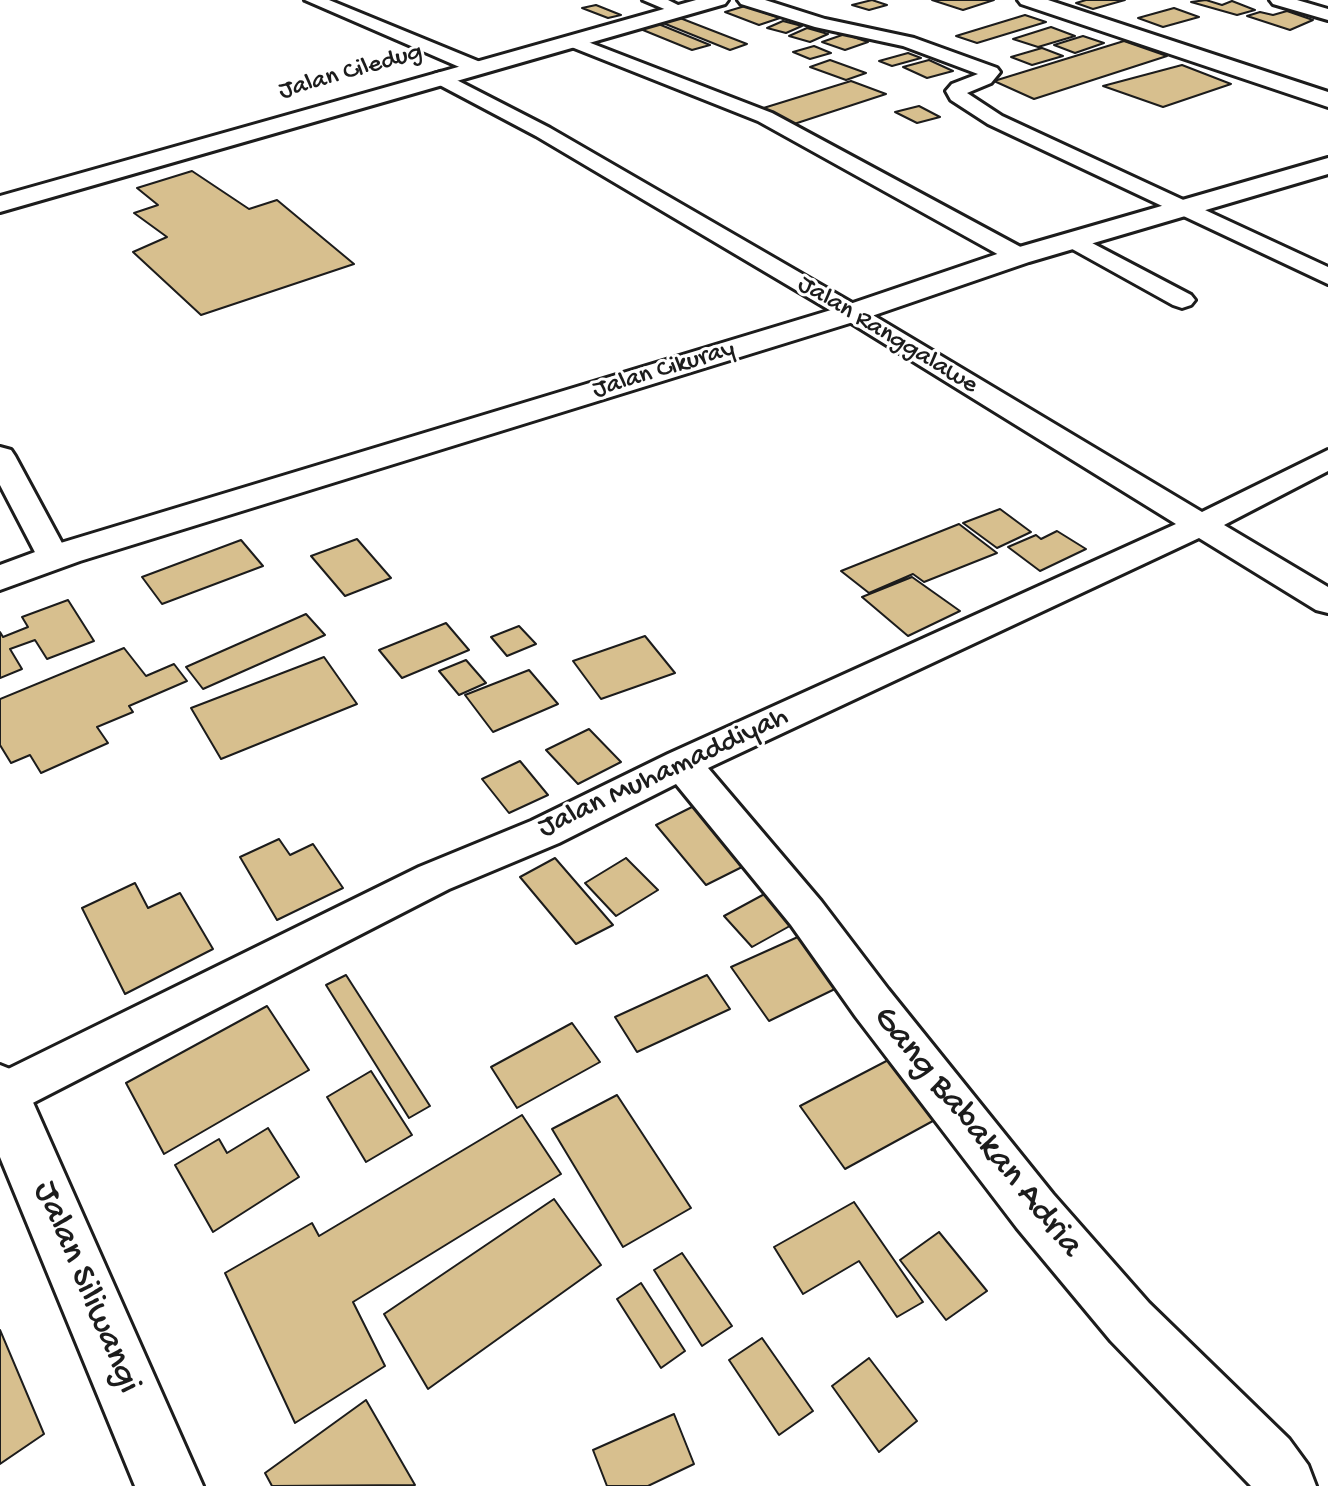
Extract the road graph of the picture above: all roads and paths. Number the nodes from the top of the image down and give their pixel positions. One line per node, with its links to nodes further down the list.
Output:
1 (314, 0): 10 (street)
2 (652, 0): 7 (street)
3 (718, 0): 7 (street, Jalan Ciledug)
4 (747, 0): 15 (street)
5 (1028, 0): 12 (street)
6 (1279, 0): 8 (street)
7 (681, 11): 9 (street, Jalan Ciledug)
8 (1328, 15)
9 (575, 42): 10 (street, Jalan Ciledug); 17 (street)
10 (478, 68): 11 (street, Jalan Ciledug)
11 (441, 78): 14 (street, Jalan Ciledug); 20 (street, Jalan Ranggalawe)
12 (1328, 100)
13 (1328, 166): 15 (street, Jalan Cikuray)
14 (0, 204)
15 (1185, 207): 16 (street, Jalan Cikuray); 18 (street)
16 (1073, 240): 17 (street, Jalan Cikuray); 19 (street)
17 (1019, 256): 20 (street, Jalan Cikuray)
18 (1328, 277)
19 (1182, 300)
20 (852, 313): 23 (street, Jalan Ranggalawe); 24 (street, Jalan Cikuray)
21 (0, 456): 24 (street)
22 (1328, 459): 23 (street, Jalan Muhamaddiyah)
23 (1200, 525): 26 (street, Jalan Ranggalawe); 27 (street, Jalan Muhamaddiyah)
24 (54, 558): 25 (street, Jalan Cikuray)
25 (0, 578)
26 (1328, 602)
27 (682, 764): 28 (street, Jalan Muhamaddiyah); 30 (street, Gang Babakan Adria)
28 (1, 1092): 29 (street, Jalan Siliwangi)
29 (169, 1486)
30 (1287, 1486)

